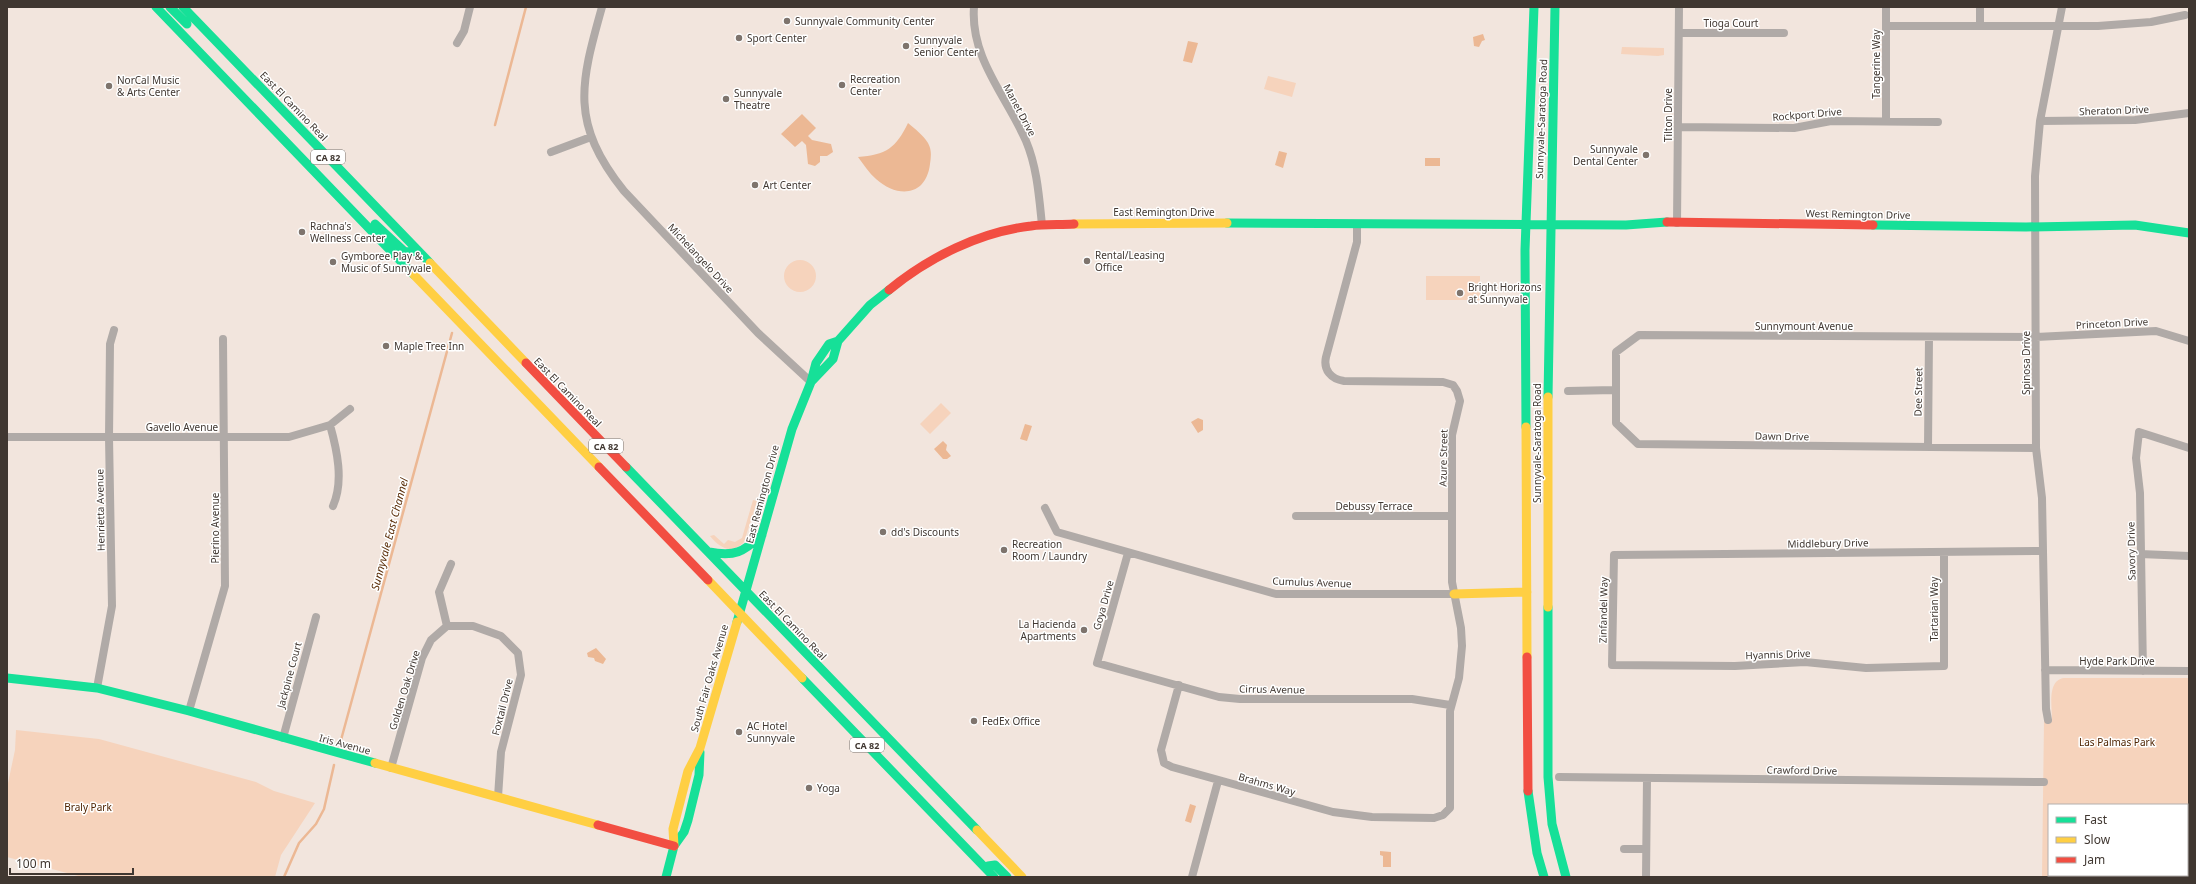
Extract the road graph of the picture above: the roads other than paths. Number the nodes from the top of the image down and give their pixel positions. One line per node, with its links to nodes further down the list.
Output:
1 (156, 7): 28 (main road, CA 82)
2 (170, 7): 19 (main road)
3 (183, 7): 19 (main road, East El Camino Real / CA 82)
4 (470, 7): 20 (street)
5 (602, 7): 26 (street, Michelangelo Drive)
6 (974, 7): 32 (street, Manet Drive)
7 (1534, 7): 31 (main road, Sunnyvale-Saratoga Road)
8 (1556, 7): 33 (main road, Sunnyvale-Saratoga Road)
9 (1679, 7): 17 (street, Tilton Drive)
10 (1886, 7): 16 (street, Tangerine Way)
11 (1980, 7): 14 (street)
12 (2062, 7): 15 (street, Spinosa Drive)
13 (2185, 15): 15 (street)
14 (1980, 25): 15 (street); 16 (street)
15 (2058, 25): 23 (street, Spinosa Drive)
16 (1886, 26): 22 (street, Tangerine Way)
17 (1679, 33): 18 (street, Tioga Court); 25 (street, Tilton Drive)
18 (1784, 33)
19 (215, 40): 36 (main road, East El Camino Real / CA 82)
20 (457, 42)
21 (2189, 113): 23 (street, Sheraton Drive)
22 (1886, 121): 24 (street, Rockport Drive); 25 (street, Rockport Drive)
23 (2040, 121): 34 (street, Spinosa Drive)
24 (1938, 122)
25 (1678, 127): 29 (street, Tilton Drive)
26 (591, 137): 27 (street); 44 (street, Michelangelo Drive)
27 (550, 152)
28 (353, 211): 36 (main road); 37 (main road, CA 82)
29 (1677, 223): 33 (main road, West Remington Drive); 34 (main road, West Remington Drive)
30 (1358, 224): 31 (main road, East Remington Drive); 32 (main road, East Remington Drive); 58 (street, Azure Street)
31 (1527, 224): 33 (main road, West Remington Drive); 69 (main road, Sunnyvale-Saratoga Road)
32 (1042, 225): 44 (main road, East Remington Drive)
33 (1549, 225): 108 (main road, Sunnyvale-Saratoga Road)
34 (2036, 226): 35 (main road, West Remington Drive); 41 (street, Spinosa Drive)
35 (2189, 233)
36 (418, 251): 38 (main road, East El Camino Real / CA 82)
37 (413, 275): 38 (main road); 71 (main road, CA 82)
38 (449, 285): 61 (main road, East El Camino Real / CA 82)
39 (114, 330): 49 (street, Henrietta Avenue)
40 (1929, 337): 41 (street, Sunnymount Avenue); 45 (street, Sunnymount Avenue); 52 (street, Dee Street)
41 (2036, 337): 43 (street, Princeton Drive); 53 (street, Spinosa Drive)
42 (223, 339): 50 (street, Pierino Avenue)
43 (2189, 341)
44 (811, 382): 59 (main road, East Remington Drive)
45 (1614, 390): 46 (street); 52 (street, Dawn Drive)
46 (1568, 391)
47 (350, 409): 48 (street, Gavello Avenue)
48 (330, 425): 50 (street, Gavello Avenue); 55 (street)
49 (109, 437): 50 (street, Gavello Avenue); 51 (street, Gavello Avenue); 82 (street, Henrietta Avenue)
50 (224, 437): 84 (street, Pierino Avenue)
51 (7, 438)
52 (1928, 447): 53 (street, Dawn Drive)
53 (2036, 448): 60 (street, Spinosa Drive)
54 (2189, 448): 64 (street, Savory Drive)
55 (333, 506)
56 (1045, 508): 63 (street, Cumulus Avenue)
57 (1296, 516): 58 (street, Debussy Terrace)
58 (1452, 516): 70 (street, Azure Street)
59 (762, 535): 61 (main road); 68 (main road, East Remington Drive)
60 (2043, 551): 62 (street, Middlebury Drive); 77 (street, Spinosa Drive)
61 (709, 552): 68 (main road, East El Camino Real / CA 82)
62 (1944, 552): 65 (street, Middlebury Drive); 76 (street, Tartarian Way)
63 (1128, 553): 70 (street, Cumulus Avenue); 74 (street, Goya Drive)
64 (2140, 554): 66 (street); 78 (street, Savory Drive)
65 (1614, 555): 75 (street, Zinfandel Way)
66 (2189, 556)
67 (451, 564): 73 (street)
68 (746, 592): 71 (main road, East Remington Drive); 95 (main road, East El Camino Real / CA 82)
69 (1527, 592): 70 (main road, Cumulus Avenue); 99 (main road, Sunnyvale-Saratoga Road)
70 (1454, 594): 83 (street, Azure Street)
71 (740, 614): 93 (main road, CA 82); 96 (main road, South Fair Oaks Avenue)
72 (316, 617): 86 (street, Jackpine Court)
73 (447, 626): 87 (street, Golden Oak Drive); 92 (street, Foxtail Drive)
74 (1098, 663): 81 (street, Cirrus Avenue)
75 (1612, 666): 76 (street, Hyannis Drive)
76 (1944, 666)
77 (2045, 670): 78 (street, Hyde Park Drive); 85 (street, Spinosa Drive)
78 (2143, 671): 79 (street, Hyde Park Drive)
79 (2189, 671)
80 (7, 678): 82 (main road, Iris Avenue)
81 (1179, 685): 83 (street, Cirrus Avenue); 90 (street, Brahms Way)
82 (97, 688): 84 (main road, Iris Avenue)
83 (1450, 705): 94 (street, Azure Street)
84 (189, 711): 86 (main road, Iris Avenue)
85 (2048, 720)
86 (282, 738): 87 (main road, Iris Avenue)
87 (391, 768): 92 (main road, Iris Avenue)
88 (1559, 777): 89 (street, Crawford Drive)
89 (1647, 778): 91 (street, Crawford Drive); 98 (street)
90 (1218, 780): 94 (street, Brahms Way); 105 (street)
91 (2044, 782)
92 (498, 797): 96 (main road, Iris Avenue)
93 (930, 810): 95 (main road); 100 (main road, CA 82)
94 (1446, 813)
95 (987, 841): 104 (main road, East El Camino Real / CA 82)
96 (674, 846): 101 (main road, South Fair Oaks Avenue)
97 (1624, 849): 98 (street)
98 (1646, 849): 109 (street)
99 (1537, 853): 106 (main road, Sunnyvale-Saratoga Road); 107 (main road)
100 (984, 866): 102 (main road, CA 82); 103 (main road)
101 (666, 877)
102 (994, 877)
103 (1007, 877)
104 (1022, 877)
105 (1192, 877)
106 (1537, 877)
107 (1544, 877)
108 (1566, 877)
109 (1646, 877)

